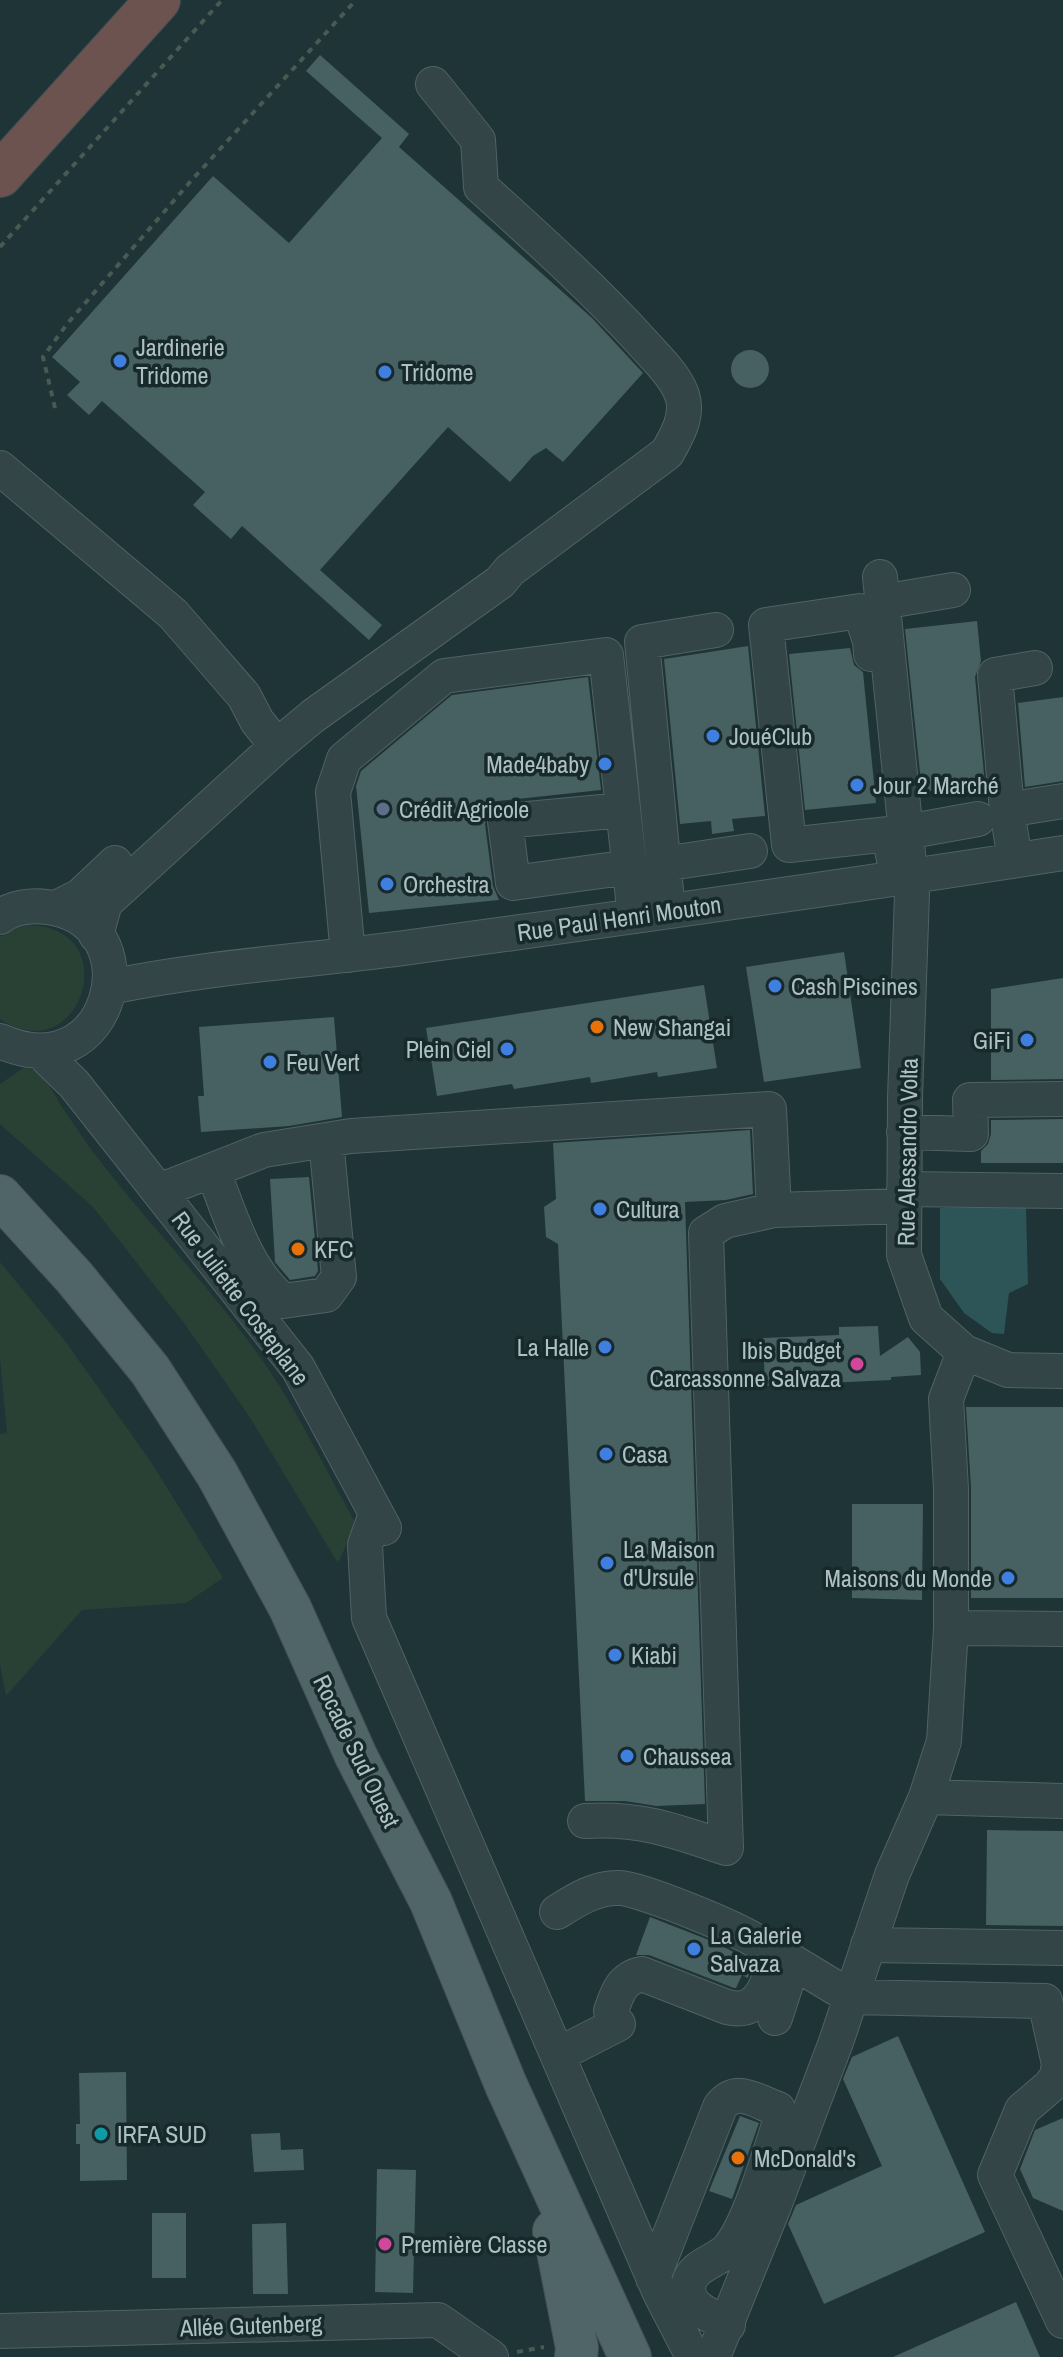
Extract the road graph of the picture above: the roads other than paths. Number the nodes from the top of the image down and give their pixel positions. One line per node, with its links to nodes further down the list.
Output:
1 (119, 0): 4 (highway)
2 (158, 0): 5 (highway)
3 (433, 84): 10 (street)
4 (0, 133)
5 (0, 175)
6 (0, 468): 10 (street)
7 (953, 590): 14 (street)
8 (716, 630): 19 (street)
9 (1035, 668): 13 (street)
10 (270, 738): 23 (street); 25 (street)
11 (1063, 801): 13 (street)
12 (623, 810): 19 (street); 19 (street); 26 (street)
13 (993, 814): 14 (street); 18 (street)
14 (897, 833): 15 (street); 15 (street); 20 (street, Rue Alessandro Volta)
15 (789, 845): 22 (street)
16 (750, 851): 19 (street)
17 (1063, 853): 18 (street, Rue Paul Henri Mouton)
18 (1015, 860): 20 (street, Rue Paul Henri Mouton)
19 (647, 866): 24 (street)
20 (903, 878): 22 (street, Rue Paul Henri Mouton); 31 (street, Rue Alessandro Volta)
21 (0, 883): 23 (street)
22 (791, 893): 24 (street, Rue Paul Henri Mouton)
23 (27, 911): 25 (street)
24 (652, 913): 26 (street, Rue Paul Henri Mouton)
25 (96, 935): 27 (street)
26 (348, 955): 27 (street, Rue Paul Henri Mouton)
27 (110, 977): 29 (street)
28 (0, 1041): 29 (street)
29 (56, 1048): 34 (street, Rue Juliette Costeplane)
30 (1063, 1099): 31 (street)
31 (904, 1132): 37 (street, Rue Alessandro Volta)
32 (326, 1140): 33 (street); 33 (street); 38 (street)
33 (213, 1171): 34 (street)
34 (159, 1191): 53 (street, Rue Juliette Costeplane)
35 (1063, 1191): 37 (street)
36 (0, 1196): 52 (main road, Rocade Sud Ouest)
37 (904, 1198): 38 (street); 39 (street, Rue Alessandro Volta)
38 (774, 1210): 45 (street)
39 (964, 1352): 40 (street, Rue Alessandro Volta); 41 (street)
40 (1063, 1371)
41 (951, 1628): 42 (street); 43 (street)
42 (1063, 1629)
43 (926, 1797): 44 (street); 47 (street)
44 (1063, 1801)
45 (585, 1821)
46 (557, 1912): 51 (street)
47 (868, 1945): 48 (street); 49 (street)
48 (1063, 1948)
49 (851, 1997): 50 (street); 54 (street); 55 (street)
50 (775, 2018)
51 (569, 2049)
52 (506, 2085): 59 (main road); 60 (main road, Rocade Sud Ouest)
53 (653, 2278): 55 (street); 61 (street)
54 (1063, 2321)
55 (728, 2325): 62 (street)
56 (0, 2331): 57 (street, Allée Gutenberg)
57 (155, 2342): 58 (street, Allée Gutenberg)
58 (491, 2357)
59 (576, 2357)
60 (630, 2357)
61 (699, 2357)
62 (713, 2357)

